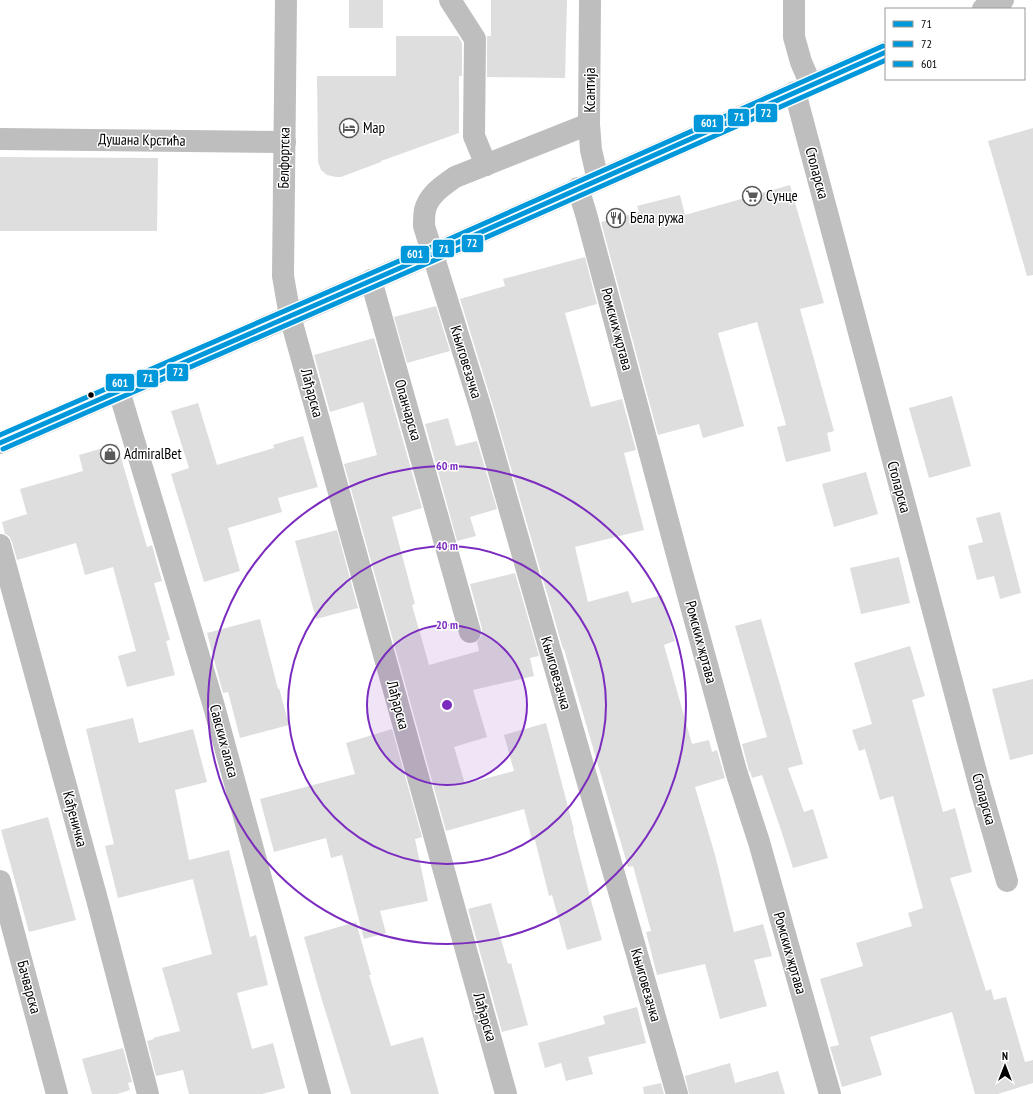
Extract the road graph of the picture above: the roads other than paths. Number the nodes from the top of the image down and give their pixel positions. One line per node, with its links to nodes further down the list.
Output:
1 (286, 0): 9 (street, Белфортска)
2 (450, 0): 10 (street)
3 (590, 0): 7 (street, Ксантија)
4 (794, 0): 6 (street, Столарска)
5 (885, 52): 6 (street)
6 (803, 88): 11 (street); 21 (street, Столарска)
7 (590, 124): 10 (street, Књиговезачка); 11 (street, Ксантија)
8 (0, 139): 9 (street, Душана Крстића)
9 (285, 142): 15 (street, Белфортска)
10 (486, 165): 13 (street, Књиговезачка)
11 (598, 180): 12 (street)
12 (578, 188): 13 (street); 27 (street, Ромских жртава)
13 (432, 254): 14 (street); 26 (street, Књиговезачка)
14 (371, 280): 15 (street); 19 (street, Опанчарска)
15 (290, 316): 16 (street); 25 (street, Лађарска)
16 (119, 391): 17 (street); 24 (street, Савских аласа)
17 (0, 443)
18 (0, 545): 23 (street, Кађеничка)
19 (470, 632)
20 (0, 880): 22 (street, Бачварска)
21 (1007, 881)
22 (57, 1094)
23 (148, 1094)
24 (320, 1094)
25 (506, 1094)
26 (677, 1094)
27 (830, 1094)

